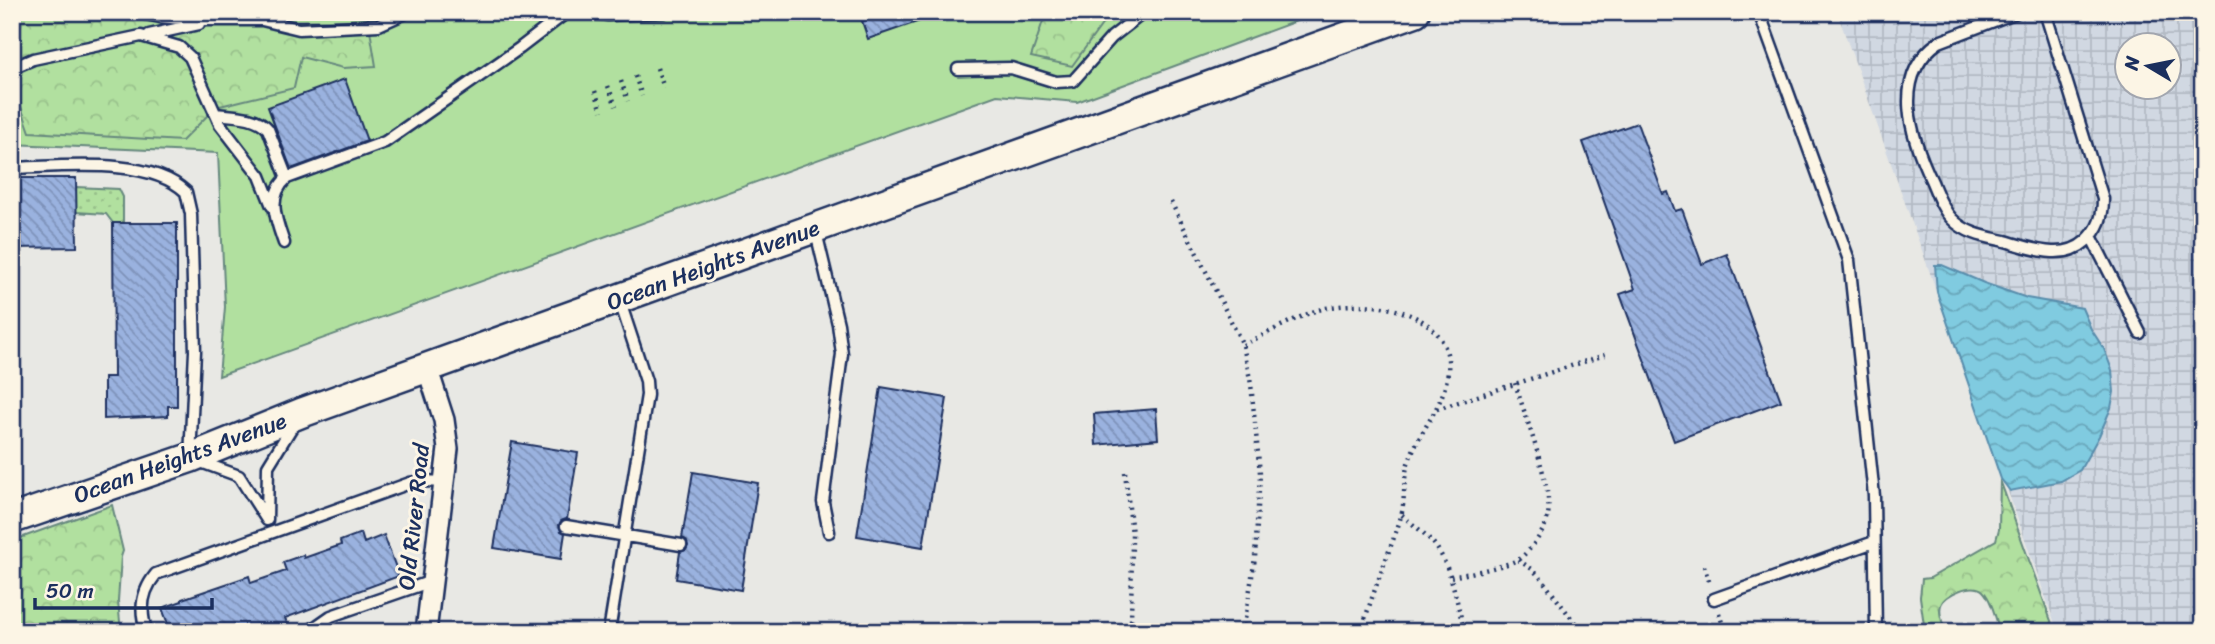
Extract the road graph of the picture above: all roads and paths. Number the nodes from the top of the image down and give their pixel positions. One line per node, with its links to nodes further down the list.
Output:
1 (135, 12): 12 (lane)
2 (408, 12): 12 (lane)
3 (567, 12): 29 (lane)
4 (582, 12): 5 (lane)
5 (664, 12)
6 (1135, 12): 13 (lane)
7 (1144, 12): 13 (lane)
8 (1415, 12): 32 (main road, Ocean Heights Avenue)
9 (1759, 12): 53 (lane)
10 (2017, 12): 33 (lane)
11 (2045, 12): 33 (lane)
12 (216, 21): 14 (lane)
13 (1128, 23): 17 (lane)
14 (141, 36): 15 (lane); 27 (lane)
15 (12, 68)
16 (657, 68): 21 (path)
17 (958, 69)
18 (635, 76): 23 (path)
19 (621, 81): 24 (path)
20 (608, 86): 25 (path)
21 (664, 88)
22 (595, 90): 26 (path)
23 (642, 96)
24 (628, 101)
25 (615, 106)
26 (602, 111)
27 (216, 114): 29 (lane); 31 (lane)
28 (12, 168): 43 (lane)
29 (287, 178): 31 (lane)
30 (1171, 202): 37 (path)
31 (274, 210): 34 (lane)
32 (815, 228): 35 (main road, Ocean Heights Avenue); 50 (lane)
33 (2091, 236): 36 (lane)
34 (284, 243)
35 (619, 298): 39 (main road, Ocean Heights Avenue); 52 (lane)
36 (2140, 333)
37 (1243, 345): 41 (path); 64 (path)
38 (1605, 355): 40 (path)
39 (427, 367): 42 (main road, Ocean Heights Avenue); 45 (street, Old River Road)
40 (1516, 383): 41 (path); 55 (path)
41 (1437, 409): 46 (path)
42 (301, 413): 43 (main road, Ocean Heights Avenue); 48 (lane)
43 (190, 458): 47 (main road, Ocean Heights Avenue); 48 (lane)
44 (1125, 472): 63 (path)
45 (444, 482): 51 (lane); 57 (street, Old River Road)
46 (1402, 514): 56 (path); 65 (path)
47 (12, 519)
48 (267, 520): 51 (lane)
49 (566, 526): 52 (lane)
50 (829, 532)
51 (272, 534): 59 (lane)
52 (625, 536): 54 (lane); 62 (lane)
53 (1874, 542): 58 (lane); 68 (lane)
54 (681, 545)
55 (1518, 560): 56 (path); 67 (path)
56 (1451, 577): 66 (path)
57 (432, 581): 60 (lane); 61 (street, Old River Road)
58 (1714, 599)
59 (147, 632)
60 (308, 632)
61 (426, 632)
62 (609, 632)
63 (1131, 632)
64 (1243, 632)
65 (1361, 632)
66 (1465, 632)
67 (1582, 632)
68 (1876, 632)

